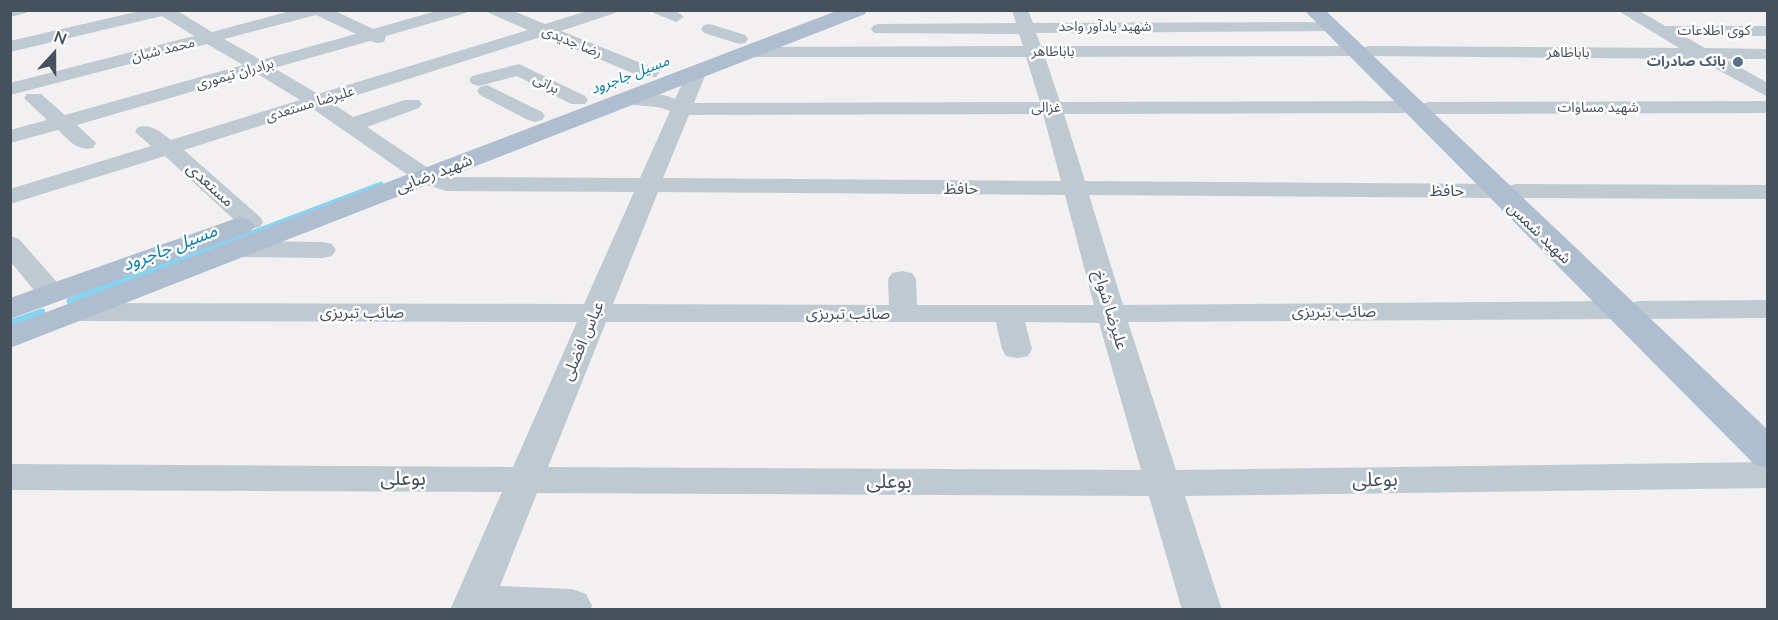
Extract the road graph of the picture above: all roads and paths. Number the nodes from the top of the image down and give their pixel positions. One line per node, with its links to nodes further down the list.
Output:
1 (20, 10): 18 (street)
2 (317, 10): 23 (street); 24 (street, محمد شبان)
3 (460, 10): 23 (street, برادران تیموری)
4 (495, 10): 20 (street, رضا جدیدی)
5 (568, 10): 13 (street)
6 (609, 10): 13 (street, علیرضا مستعدی)
7 (660, 10): 14 (street)
8 (818, 10): 25 (main road, شهید رضایی)
9 (858, 10): 25 (main road, شهید رضایی)
10 (1313, 10): 15 (main road, شهید شمس)
11 (1625, 10): 21 (street)
12 (165, 11): 24 (street); 26 (street)
13 (587, 17): 20 (street, علیرضا مستعدی)
14 (676, 17)
15 (1328, 19): 19 (street, شهید یادآور واحد); 27 (main road, شهید شمس)
16 (710, 29): 25 (street, باباطاهر)
17 (880, 29): 19 (street, شهید یادآور واحد)
18 (11, 30): 26 (street)
19 (1026, 30): 25 (street, باباطاهر); 27 (street, باباطاهر); 49 (street, علیرضا شواخ)
20 (545, 31): 31 (street, علیرضا مستعدی); 34 (street, رضا جدیدی)
21 (1661, 31): 22 (street, کوی اطلاعات); 29 (street)
22 (1767, 31)
23 (370, 36): 31 (street); 33 (street, برادران تیموری)
24 (209, 38): 33 (street); 36 (street, محمد شبان)
25 (746, 46): 34 (main road, شهید رضایی); 35 (main road, شهید رضایی)
26 (37, 51): 36 (street)
27 (1362, 51): 28 (street, باباطاهر); 50 (main road, شهید شمس)
28 (1472, 52): 29 (street, باباطاهر); 32 (street)
29 (1702, 54): 30 (street, باباطاهر); 41 (street)
30 (1767, 54)
31 (417, 56): 37 (street); 46 (street, علیرضا مستعدی)
32 (1488, 67)
33 (259, 68): 38 (street, برادران تیموری); 46 (street)
34 (649, 73): 45 (main road, شهید رضایی)
35 (696, 74): 44 (main road, شهید رضایی); 51 (street, عباس افضلی)
36 (64, 75): 39 (street); 40 (street, محمد شبان)
37 (476, 83): 45 (street, براتی); 52 (street)
38 (199, 84): 43 (street); 53 (street, برادران تیموری)
39 (80, 87)
40 (10, 89)
41 (1767, 91)
42 (34, 98): 53 (street)
43 (220, 98)
44 (629, 99): 51 (street, غزالی); 59 (main road, شهید رضایی)
45 (578, 100): 52 (main road, شهید رضایی)
46 (316, 102): 54 (street); 58 (street, علیرضا مستعدی)
47 (412, 104): 54 (street)
48 (1767, 107): 50 (street, شهید مساوات)
49 (1052, 108): 50 (street, غزالی); 51 (street, غزالی); 61 (street, علیرضا شواخ)
50 (1420, 108): 62 (main road, شهید شمس)
51 (681, 109): 60 (street, عباس افضلی)
52 (535, 116): 59 (main road, شهید رضایی)
53 (62, 122): 56 (street, برادران تیموری); 57 (street)
54 (351, 125): 59 (street)
55 (146, 132): 58 (street, مستعدی)
56 (10, 137)
57 (85, 143)
58 (169, 148): 64 (street, علیرضا مستعدی); 65 (street, مستعدی)
59 (417, 171): 60 (street, حافظ); 65 (main road, شهید رضایی); 67 (main road, شهید رضایی)
60 (650, 187): 61 (street, حافظ); 75 (street, عباس افضلی)
61 (1074, 189): 62 (street, حافظ); 78 (street, علیرضا شواخ)
62 (1506, 191): 63 (street, حافظ); 73 (main road, شهید شمس)
63 (1767, 192)
64 (10, 197)
65 (251, 222): 70 (main road, شهید رضایی)
66 (10, 244): 70 (street)
67 (241, 249): 68 (street); 74 (main road, شهید رضایی)
68 (323, 250)
69 (902, 279): 76 (street)
70 (52, 294): 71 (main road, شهید رضایی)
71 (10, 309)
72 (1767, 309): 73 (street, صائب تبریزی)
73 (1628, 310): 78 (street, صائب تبریزی); 81 (main road, شهید شمس); 82 (main road, شهید شمس)
74 (78, 312): 75 (street, صائب تبریزی); 79 (main road, شهید رضایی)
75 (595, 313): 76 (street, صائب تبریزی); 85 (street, عباس افضلی)
76 (903, 314): 77 (street, صائب تبریزی)
77 (1008, 314): 78 (street, صائب تبریزی); 80 (street)
78 (1111, 314): 86 (street, علیرضا شواخ)
79 (10, 338)
80 (1017, 349)
81 (1767, 432)
82 (1767, 454)
83 (1767, 475): 86 (street, بوعلی)
84 (10, 477): 85 (street, بوعلی)
85 (525, 480): 86 (street, بوعلی); 87 (street, عباس افضلی)
86 (1163, 483): 89 (street, علیرضا شواخ)
87 (472, 606): 88 (street)
88 (572, 606)
89 (1202, 609)

